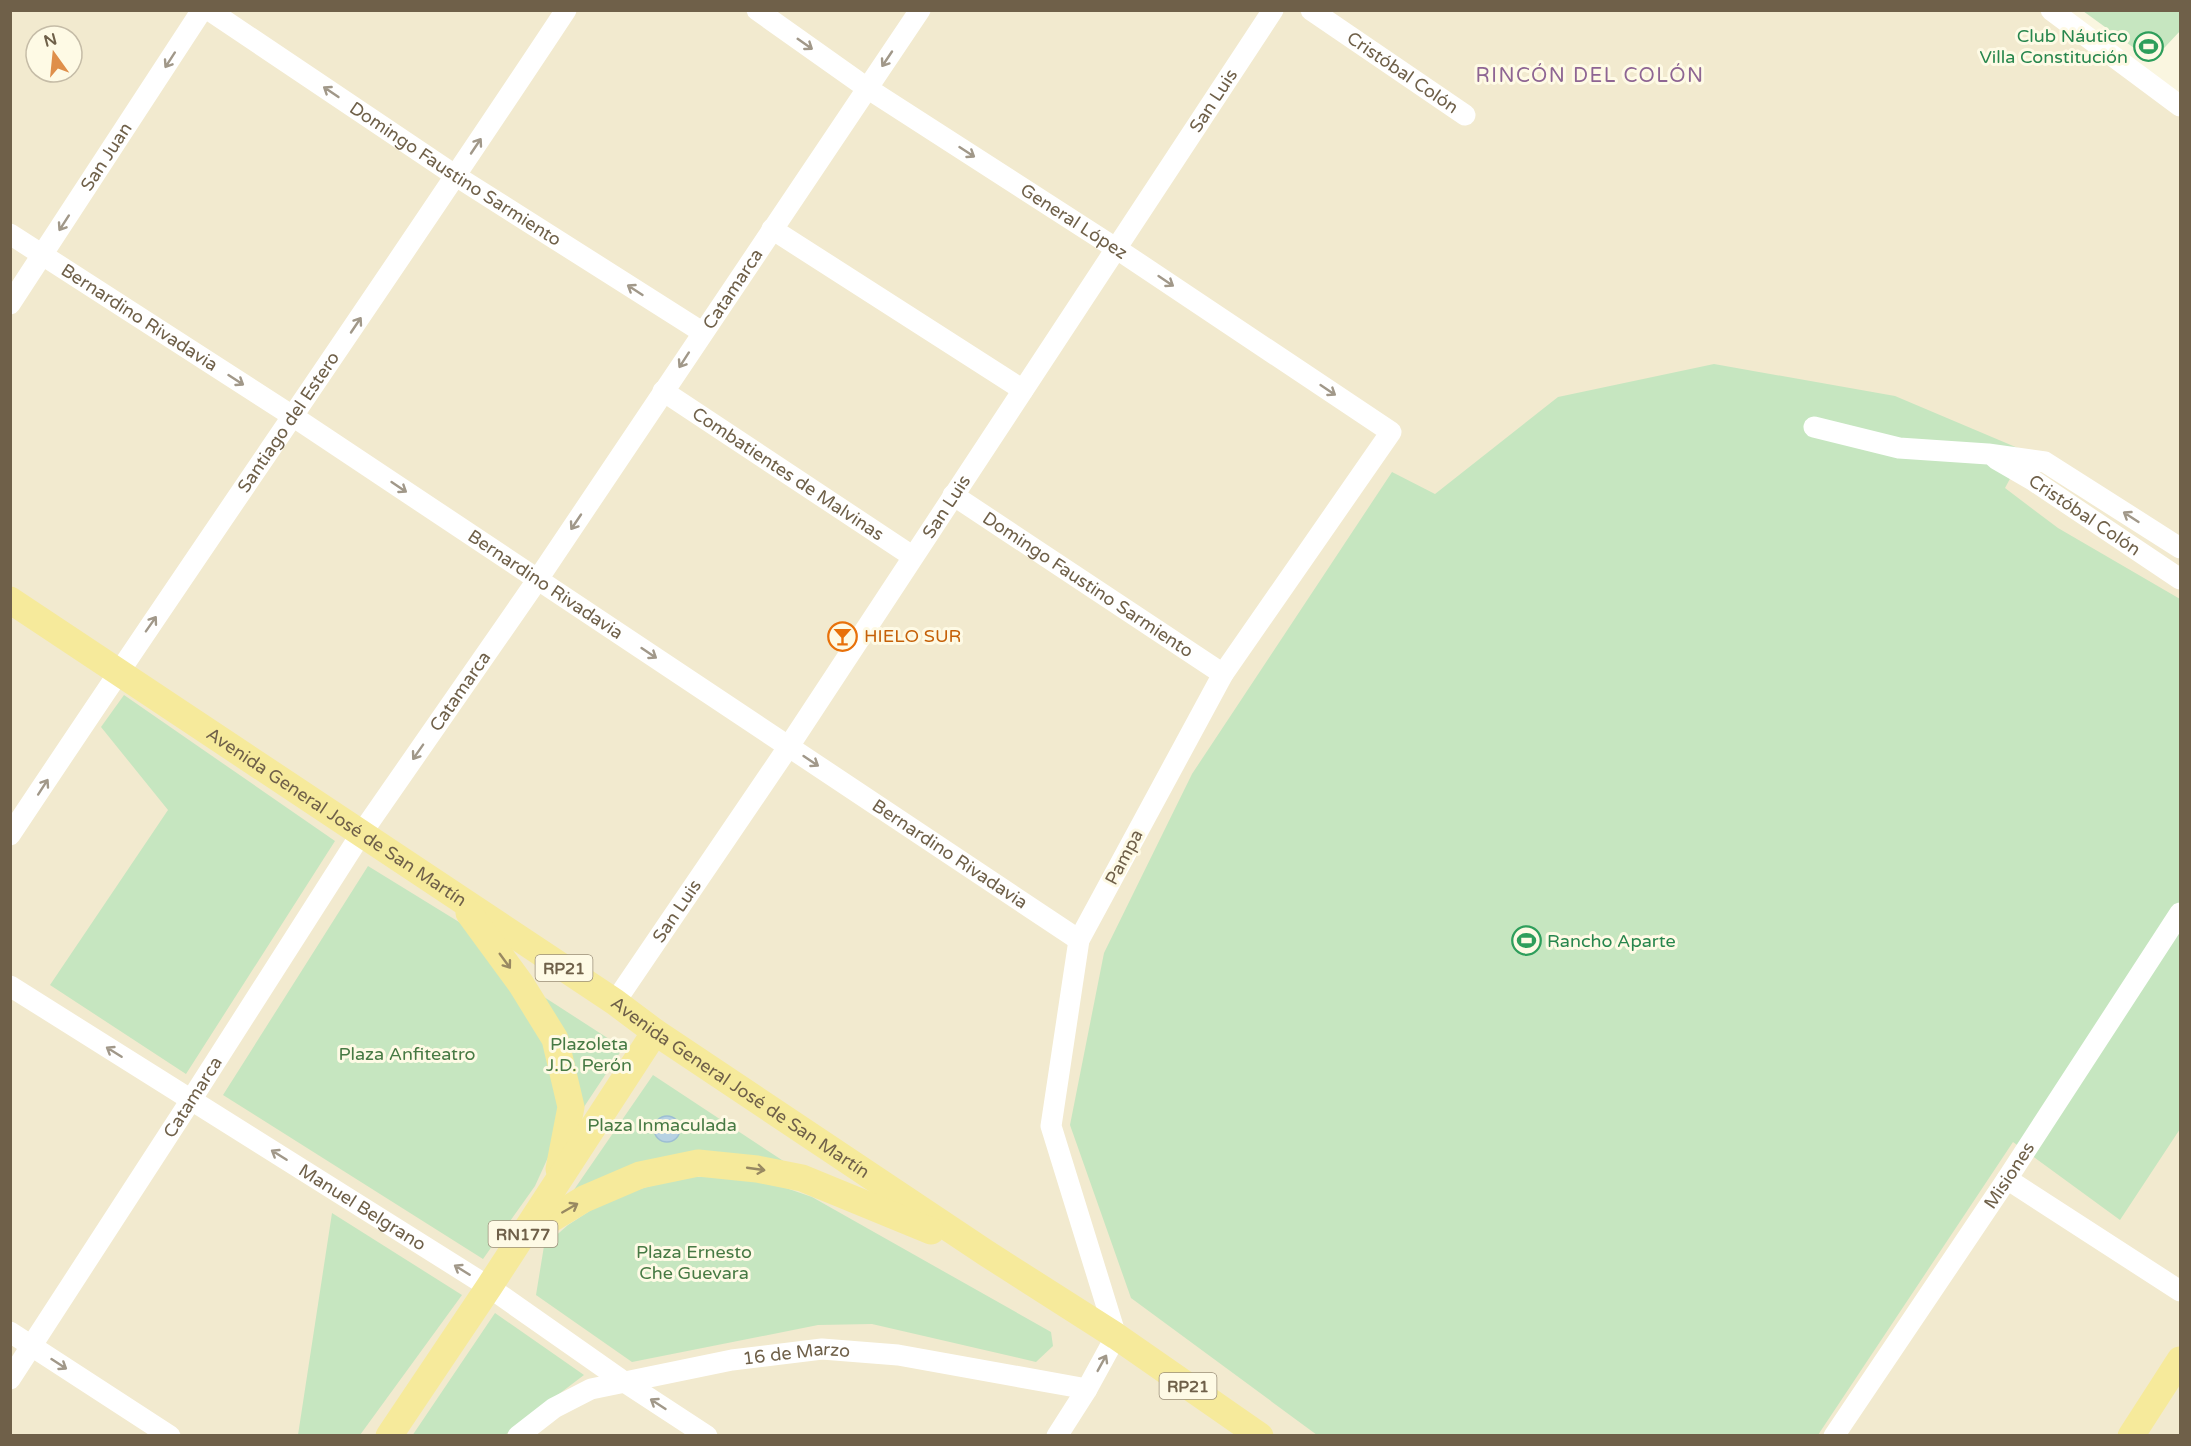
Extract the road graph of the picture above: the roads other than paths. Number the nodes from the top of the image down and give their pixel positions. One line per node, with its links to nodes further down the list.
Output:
1 (202, 10): 16 (street, San Juan, one-way to 16)
2 (209, 10): 12 (street, Domingo Faustino Sarmiento, one-way to 2)
3 (566, 10): 12 (street, Santiago del Estero, one-way to 3)
4 (757, 10): 9 (street, General López, one-way to 9)
5 (920, 10): 9 (street, Catamarca, one-way to 9)
6 (1273, 10): 15 (street, San Luis)
7 (1311, 10): 11 (street, Cristóbal Colón)
8 (2050, 10): 10 (street)
9 (867, 88): 13 (street, Catamarca); 15 (street, General López, one-way to 15)
10 (2181, 106)
11 (1465, 115)
12 (456, 176): 18 (street, Domingo Faustino Sarmiento, one-way to 12); 21 (street, Santiago del Estero, one-way to 12)
13 (772, 229): 18 (street, Catamarca); 19 (street)
14 (10, 234): 16 (street, Bernardino Rivadavia)
15 (1117, 249): 19 (street, San Luis); 23 (street, General López, one-way to 23)
16 (43, 256): 17 (street, San Juan); 21 (street, Bernardino Rivadavia, one-way to 21)
17 (10, 304)
18 (702, 332): 20 (street, Catamarca, one-way to 20)
19 (1023, 390): 25 (street, San Luis)
20 (663, 391): 27 (street, Combatientes de Malvinas); 28 (street, Catamarca, one-way to 28)
21 (294, 417): 28 (street, Bernardino Rivadavia, one-way to 28); 31 (street, Santiago del Estero, one-way to 21)
22 (1814, 427): 24 (street, Cristóbal Colón)
23 (1390, 432): 32 (street, Pampa)
24 (1988, 454): 26 (street, Cristóbal Colón, one-way to 24); 29 (street, Cristóbal Colón)
25 (953, 495): 27 (street, San Luis); 32 (street, Domingo Faustino Sarmiento)
26 (2181, 548)
27 (912, 556): 33 (street, San Luis)
28 (537, 579): 33 (street, Bernardino Rivadavia, one-way to 33); 34 (street, Catamarca, one-way to 34)
29 (2181, 579)
30 (10, 600): 31 (main road, Avenida General José de San Martín / RP21)
31 (119, 672): 34 (main road, Avenida General José de San Martín / RP21); 35 (street, Santiago del Estero, one-way to 31)
32 (1223, 674): 38 (street, Pampa)
33 (789, 746): 38 (street, Bernardino Rivadavia, one-way to 38); 40 (street, San Luis)
34 (361, 834): 36 (main road, Avenida General José de San Martín / RP21); 42 (street, Catamarca)
35 (10, 835)
36 (458, 897): 40 (main road, Avenida General José de San Martín / RP21); 44 (main road, one-way to 44)
37 (2181, 913): 43 (street, Misiones)
38 (1079, 940): 50 (street, Pampa)
39 (10, 986): 42 (street, Manuel Belgrano, one-way to 39)
40 (615, 1002): 41 (main road, Avenida General José de San Martín / RP21)
41 (655, 1032): 44 (main road, RN177); 46 (main road, Avenida General José de San Martín / RP21)
42 (191, 1100): 47 (street, Manuel Belgrano, one-way to 42); 51 (street, Catamarca)
43 (2007, 1179): 48 (street); 62 (street, Misiones)
44 (555, 1184): 45 (main road, RN177)
45 (520, 1238): 46 (main road, one-way to 46); 47 (main road, RN177)
46 (986, 1253): 50 (main road, Avenida General José de San Martín / RP21)
47 (489, 1287): 54 (street, Manuel Belgrano); 57 (main road, RN177)
48 (2181, 1290)
49 (10, 1332): 51 (street)
50 (1116, 1336): 55 (street, one-way to 50); 61 (main road, Avenida General José de San Martín / RP21)
51 (32, 1346): 53 (street, Catamarca); 56 (street, one-way to 56)
52 (2181, 1359): 63 (main road)
53 (10, 1378)
54 (623, 1381): 55 (street, 16 de Marzo); 58 (street, 16 de Marzo); 59 (street, Manuel Belgrano, one-way to 54)
55 (1087, 1389): 60 (street)
56 (170, 1436)
57 (389, 1436)
58 (518, 1436)
59 (707, 1436)
60 (1057, 1436)
61 (1260, 1436)
62 (1834, 1436)
63 (2131, 1436)

